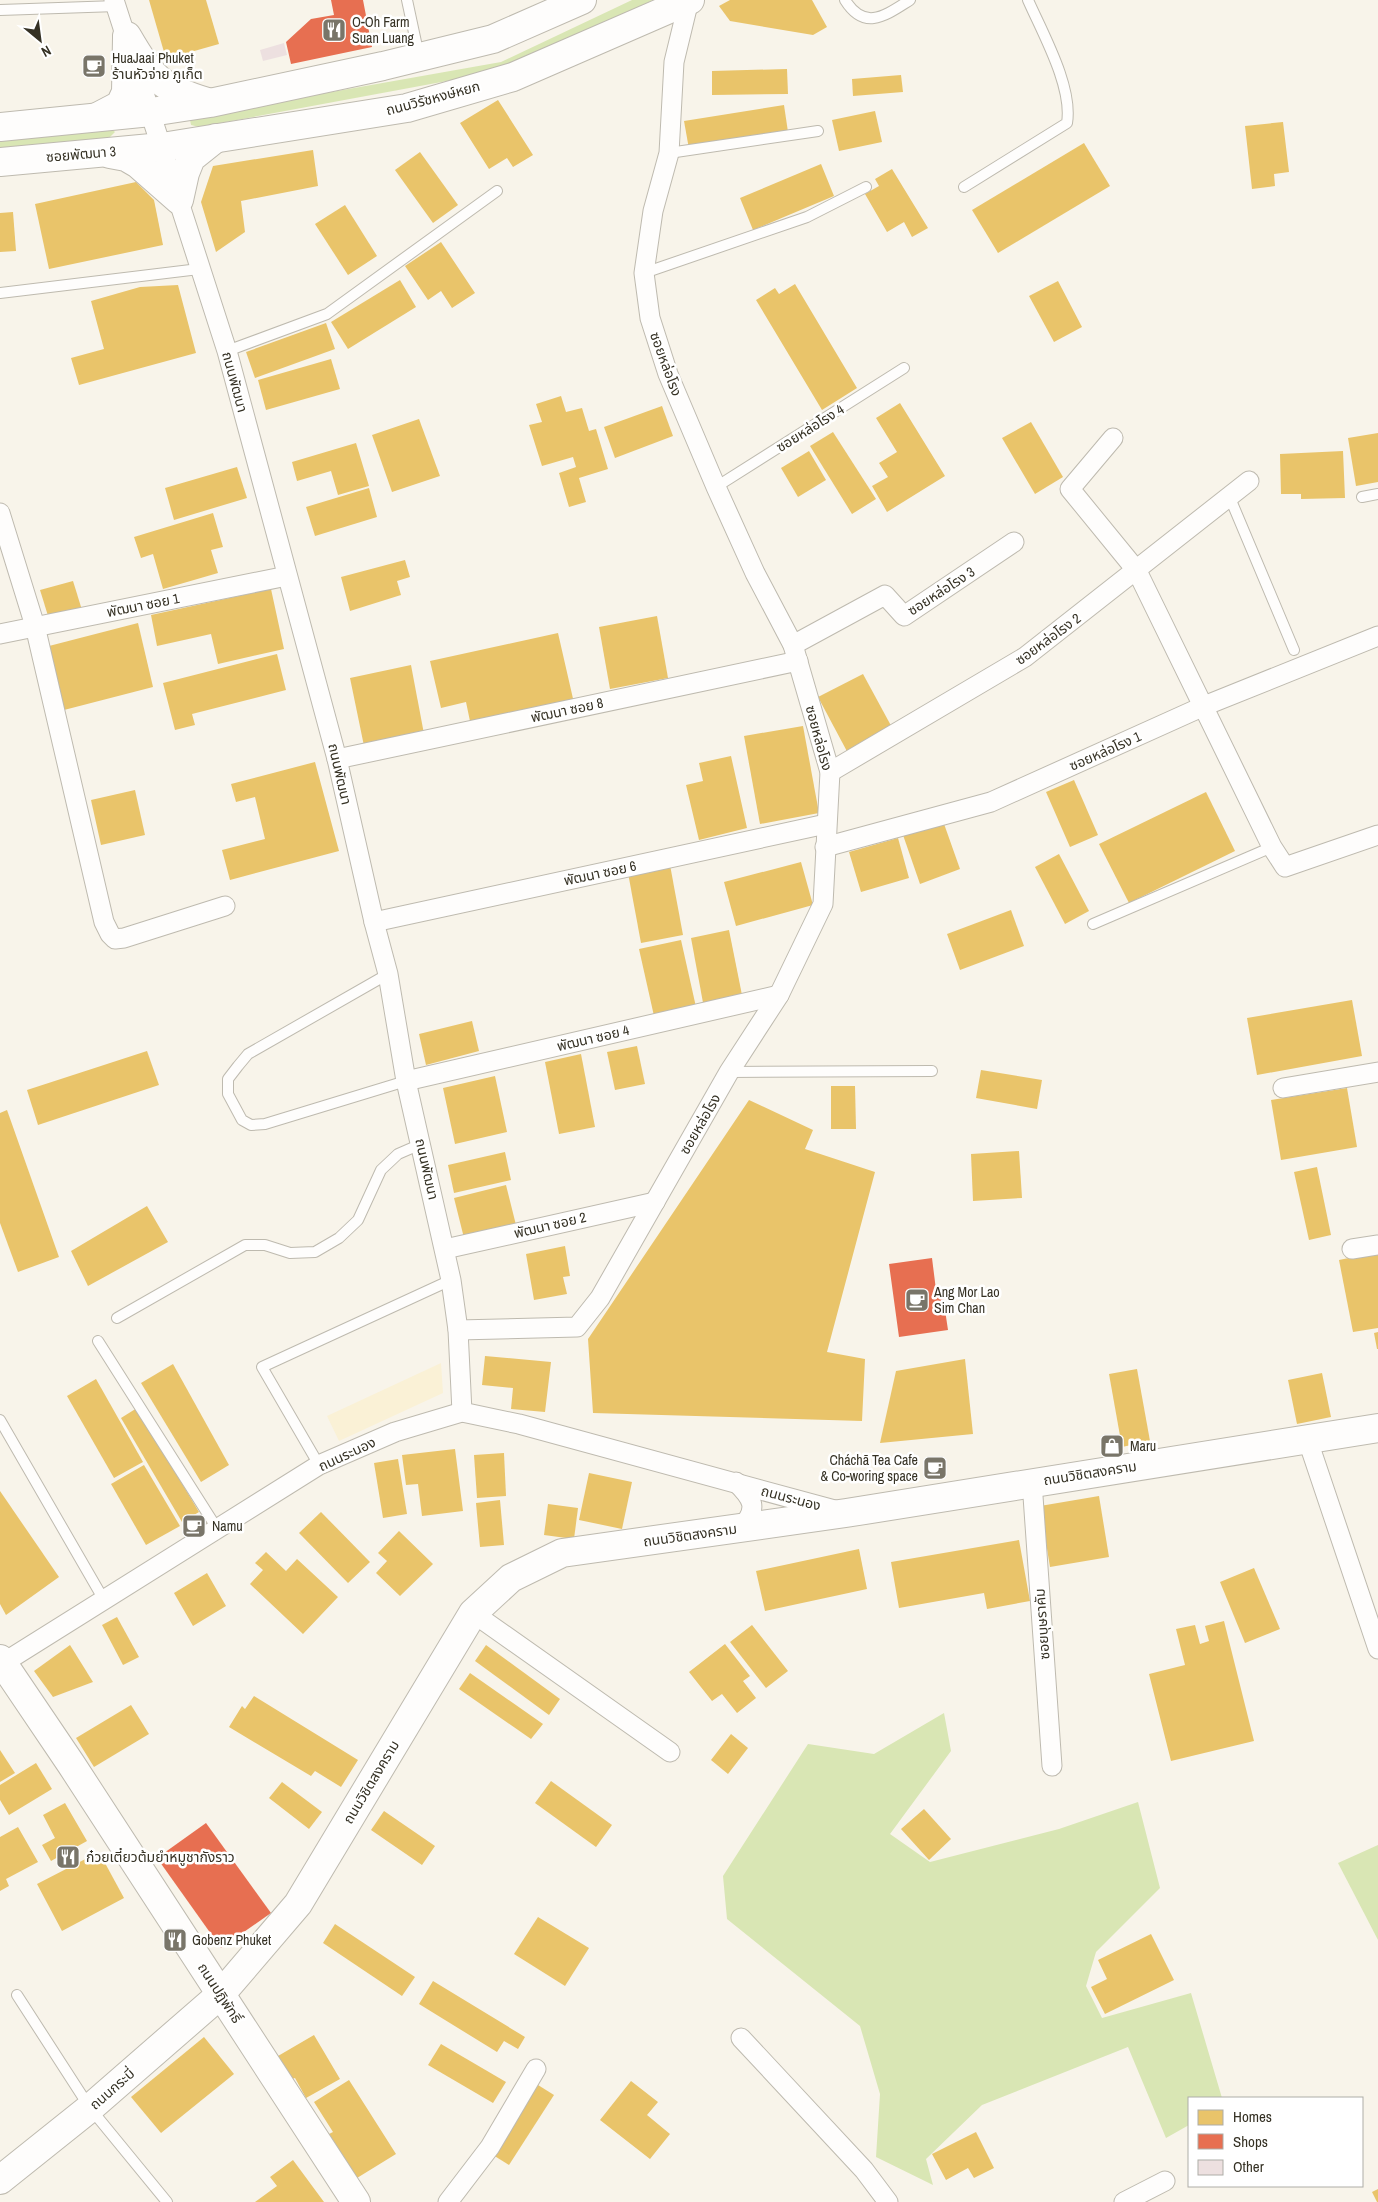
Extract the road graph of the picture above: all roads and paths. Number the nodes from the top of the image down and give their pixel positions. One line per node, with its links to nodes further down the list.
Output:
1 (407, 0): 10 (lane)
2 (582, 0): 10 (street)
3 (689, 0): 16 (street, ถนนวิรัชหงษ์หยก); 19 (street, ซอยหล่อโรง)
4 (844, 0): 5 (lane)
5 (910, 0)
6 (1028, 0): 21 (lane)
7 (115, 3): 8 (lane); 9 (street, ถนนพัฒนา)
8 (0, 10)
9 (127, 36): 11 (street); 12 (street, ถนนพัฒนา); 13 (street)
10 (419, 57): 11 (street)
11 (210, 103): 12 (street)
12 (151, 112): 13 (street); 17 (street, ถนนพัฒนา)
13 (96, 118): 14 (street)
14 (0, 127)
15 (818, 131): 19 (lane)
16 (216, 138): 17 (street, ถนนวิรัชหงษ์หยก); 24 (street)
17 (162, 147): 18 (street, ซอยพัฒนา 3); 24 (street, ถนนพัฒนา)
18 (103, 152): 20 (street, ซอยพัฒนา 3); 24 (street)
19 (669, 153): 26 (street, ซอยหล่อโรง)
20 (0, 162)
21 (964, 187)
22 (866, 188): 26 (lane)
23 (497, 190): 28 (lane)
24 (179, 200): 25 (street, ถนนพัฒนา)
25 (199, 269): 27 (lane); 28 (street, ถนนพัฒนา)
26 (644, 273): 32 (street, ซอยหล่อโรง)
27 (0, 293)
28 (227, 351): 39 (street, ถนนพัฒนา)
29 (904, 368): 32 (lane, ซอยหล่อโรง 4)
30 (1113, 438): 38 (street)
31 (1249, 481): 35 (street, ซอยหล่อโรง 2)
32 (716, 487): 44 (street, ซอยหล่อโรง)
33 (1378, 494): 34 (lane)
34 (1362, 497)
35 (1230, 498): 38 (street, ซอยหล่อโรง 2); 43 (lane)
36 (0, 513): 40 (street)
37 (1014, 542): 44 (street, ซอยหล่อโรง 3)
38 (1137, 571): 45 (street); 47 (street, ซอยหล่อโรง 2)
39 (287, 576): 40 (street, พัฒนา ซอย 1); 46 (street, ถนนพัฒนา)
40 (35, 626): 41 (street, พัฒนา ซอย 1); 52 (street)
41 (0, 634)
42 (1378, 636): 45 (street, ซอยหล่อโรง 1)
43 (1294, 650)
44 (796, 653): 46 (street, พัฒนา ซอย 8); 47 (street, ซอยหล่อโรง)
45 (1204, 706): 50 (street, ซอยหล่อโรง 1); 51 (street)
46 (337, 759): 53 (street, ถนนพัฒนา)
47 (830, 772): 48 (street, ซอยหล่อโรง)
48 (826, 824): 50 (street, ซอยหล่อโรง); 53 (street, พัฒนา ซอย 6)
49 (1378, 835): 51 (street)
50 (825, 847): 56 (street, ซอยหล่อโรง)
51 (1272, 847): 54 (lane)
52 (225, 906)
53 (374, 922): 55 (street, ถนนพัฒนา)
54 (1093, 924)
55 (388, 974): 60 (street, ถนนพัฒนา); 60 (lane)
56 (779, 995): 58 (street, ซอยหล่อโรง); 60 (street, พัฒนา ซอย 4)
57 (932, 1071): 58 (lane)
58 (729, 1072): 63 (street, ซอยหล่อโรง)
59 (1378, 1072): 61 (street)
60 (406, 1080): 62 (street, ถนนพัฒนา)
61 (1283, 1088)
62 (421, 1144): 65 (street, ถนนพัฒนา); 68 (lane)
63 (655, 1202): 65 (street, พัฒนา ซอย 2); 69 (street, ซอยหล่อโรง)
64 (1378, 1245): 66 (street)
65 (445, 1248): 67 (street, ถนนพัฒนา)
66 (1352, 1248)
67 (452, 1280): 69 (street, ถนนพัฒนา); 75 (lane)
68 (117, 1318)
69 (458, 1330): 71 (street, ถนนพัฒนา)
70 (98, 1341): 80 (lane)
71 (462, 1412): 75 (street, ถนนระนอง); 76 (street, ถนนระนอง)
72 (0, 1420): 81 (lane)
73 (1378, 1428): 74 (street, ถนนวิชิตสงคราม)
74 (1307, 1438): 77 (street, ถนนวิชิตสงคราม); 83 (street)
75 (320, 1465): 80 (street, ถนนระนอง)
76 (736, 1482): 78 (street, ถนนระนอง); 79 (street, ถนนระนอง)
77 (1032, 1482): 78 (street, ถนนวิชิตสงคราม); 86 (street, ซอยบุษราคัม)
78 (846, 1513): 79 (street, ถนนวิชิตสงคราม)
79 (741, 1528): 82 (street, ถนนวิชิตสงคราม)
80 (218, 1530): 81 (street, ถนนระนอง)
81 (104, 1600): 84 (street, ถนนระนอง)
82 (473, 1613): 85 (street); 87 (street, ถนนวิชิตสงคราม)
83 (1378, 1649)
84 (1, 1662): 87 (street, ถนนปฏิพัทธิ์)
85 (670, 1752)
86 (1052, 1766)
87 (220, 1994): 91 (street, ถนนกระบี่); 95 (street, ถนนปฏิพัทธิ์)
88 (17, 1995): 91 (lane)
89 (741, 2038): 97 (street)
90 (536, 2069): 96 (street)
91 (90, 2108): 92 (street, ถนนกระบี่); 94 (lane)
92 (0, 2180)
93 (1165, 2181): 98 (street)
94 (167, 2202)
95 (356, 2202)
96 (448, 2202)
97 (888, 2202)
98 (1124, 2202)

